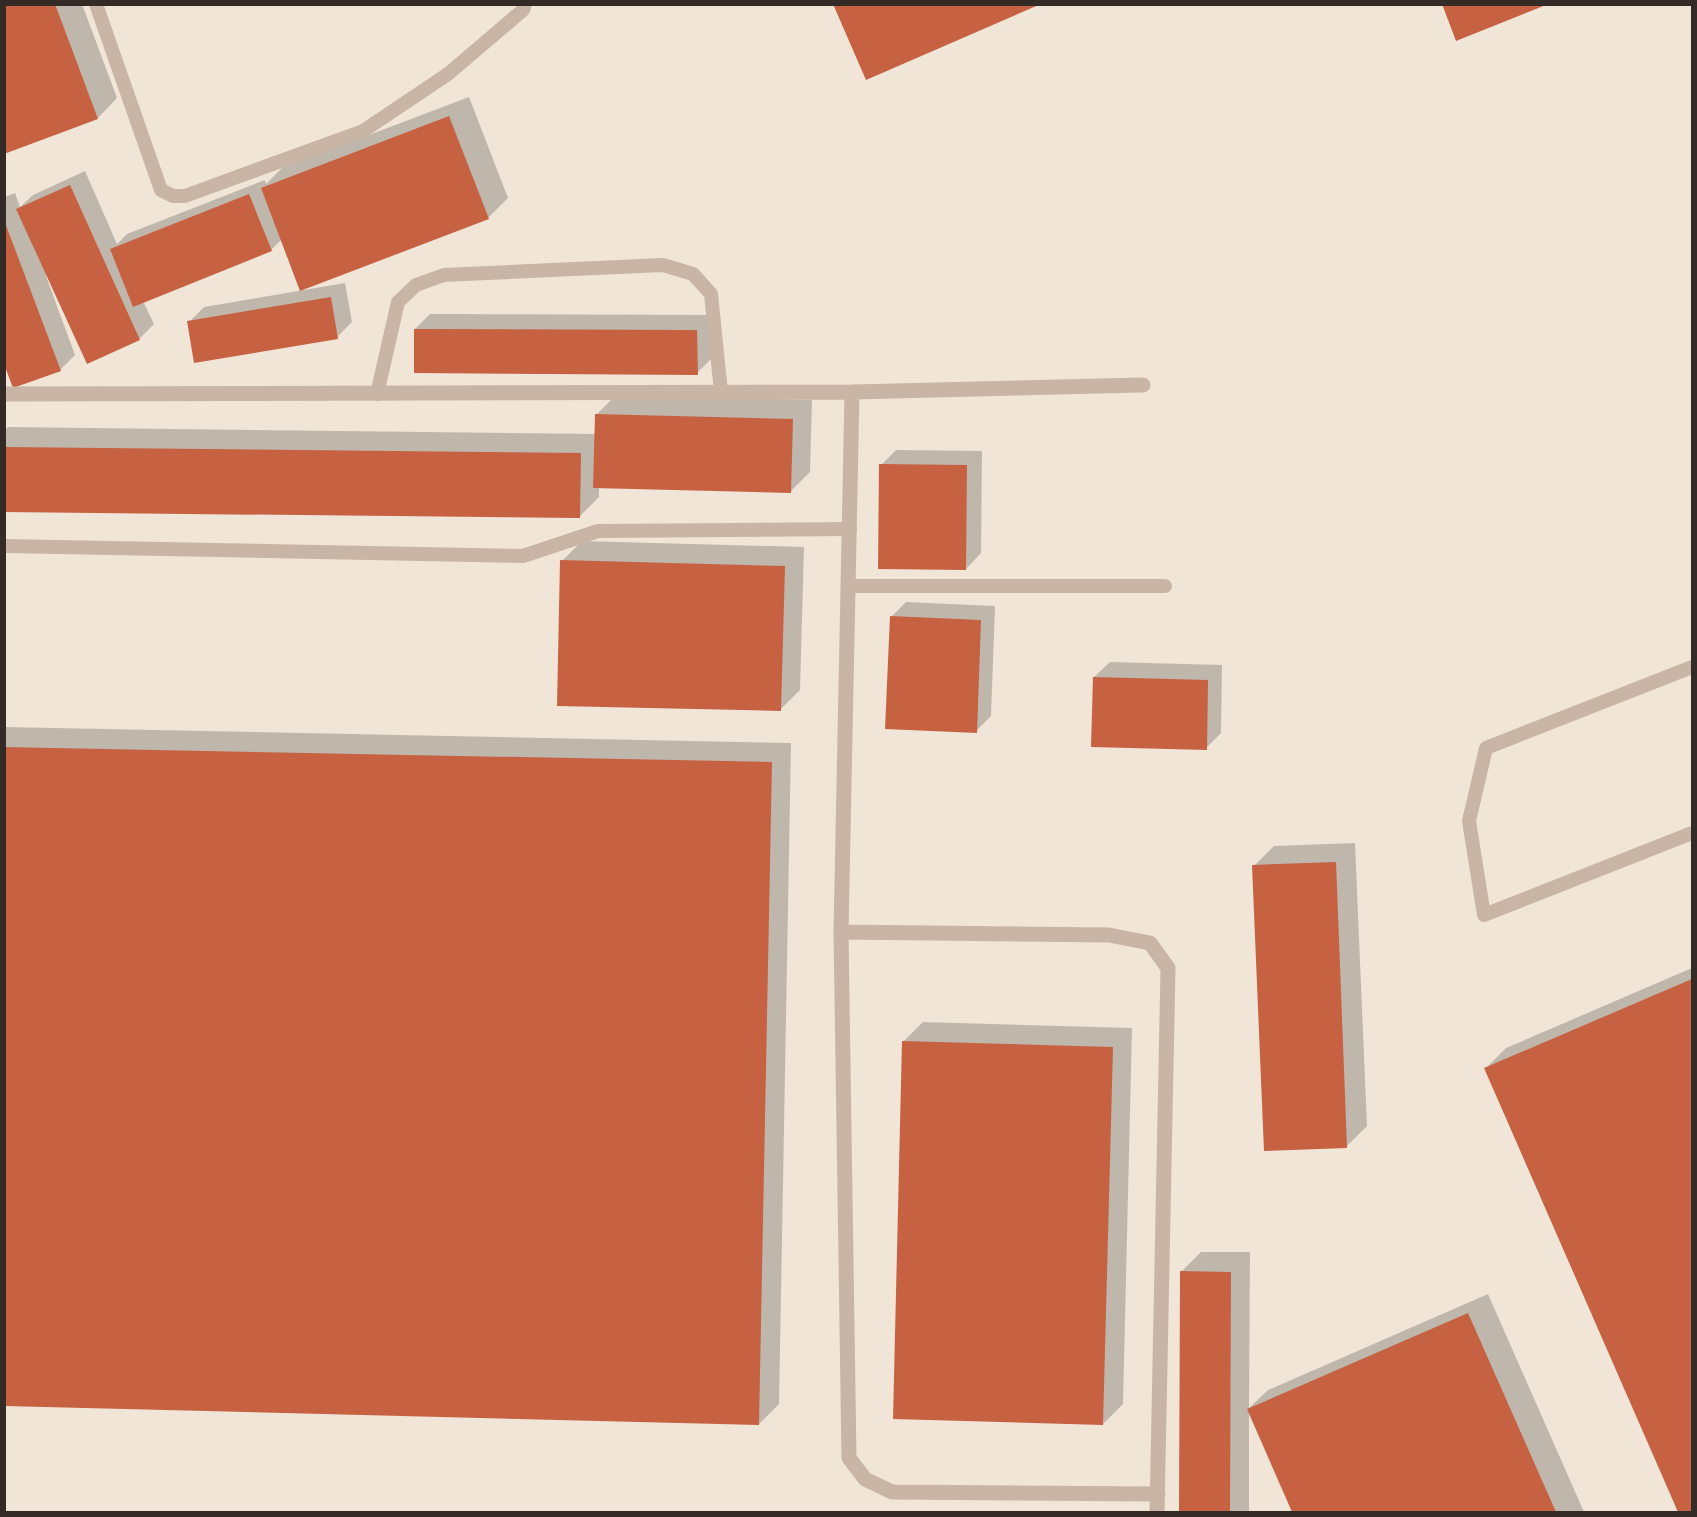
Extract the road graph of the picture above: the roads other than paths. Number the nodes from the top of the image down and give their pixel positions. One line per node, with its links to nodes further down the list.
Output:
1 (96, 4): 2 (lane)
2 (525, 4)
3 (1143, 385): 5 (street)
4 (721, 392): 5 (street); 7 (street); 7 (lane)
5 (852, 392): 8 (street)
6 (4, 394): 7 (street)
7 (377, 394)
8 (850, 529): 9 (lane); 10 (street)
9 (4, 546)
10 (849, 586): 11 (lane); 14 (street)
11 (1165, 586)
12 (1692, 667): 13 (lane)
13 (1692, 833)
14 (841, 932): 15 (street); 15 (street)
15 (1158, 1494): 16 (street)
16 (1157, 1512)

